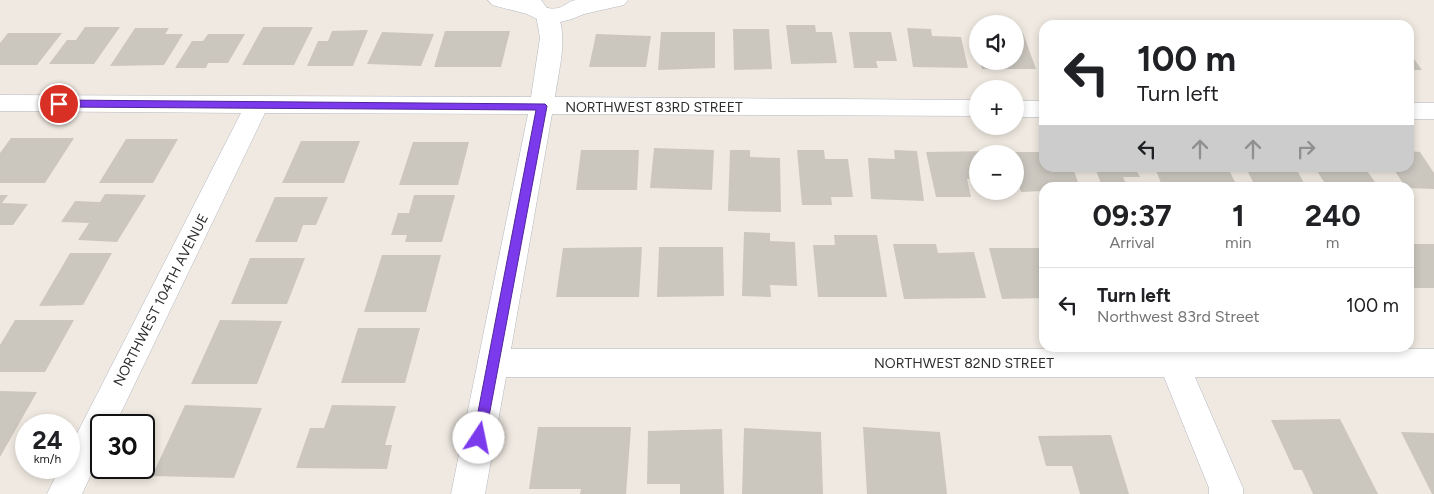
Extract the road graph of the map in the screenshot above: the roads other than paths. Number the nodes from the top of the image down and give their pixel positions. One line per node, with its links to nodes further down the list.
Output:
1 (499, 0): 3 (street)
2 (617, 0): 3 (street)
3 (556, 12): 6 (street)
4 (0, 103): 5 (street, NORTHWEST 83RD STREET)
5 (258, 106): 6 (street, NORTHWEST 83RD STREET); 15 (street, NORTHWEST 104TH AVENUE)
6 (542, 106): 7 (street, NORTHWEST 83RD STREET); 12 (street)
7 (969, 108)
8 (1024, 108): 9 (street)
9 (1039, 109)
10 (1414, 110): 11 (street)
11 (1434, 111)
12 (494, 363): 13 (street, NORTHWEST 82ND STREET); 16 (street)
13 (1174, 363): 14 (street, NORTHWEST 82ND STREET); 17 (street)
14 (1434, 363)
15 (64, 494)
16 (468, 494)
17 (1226, 494)

